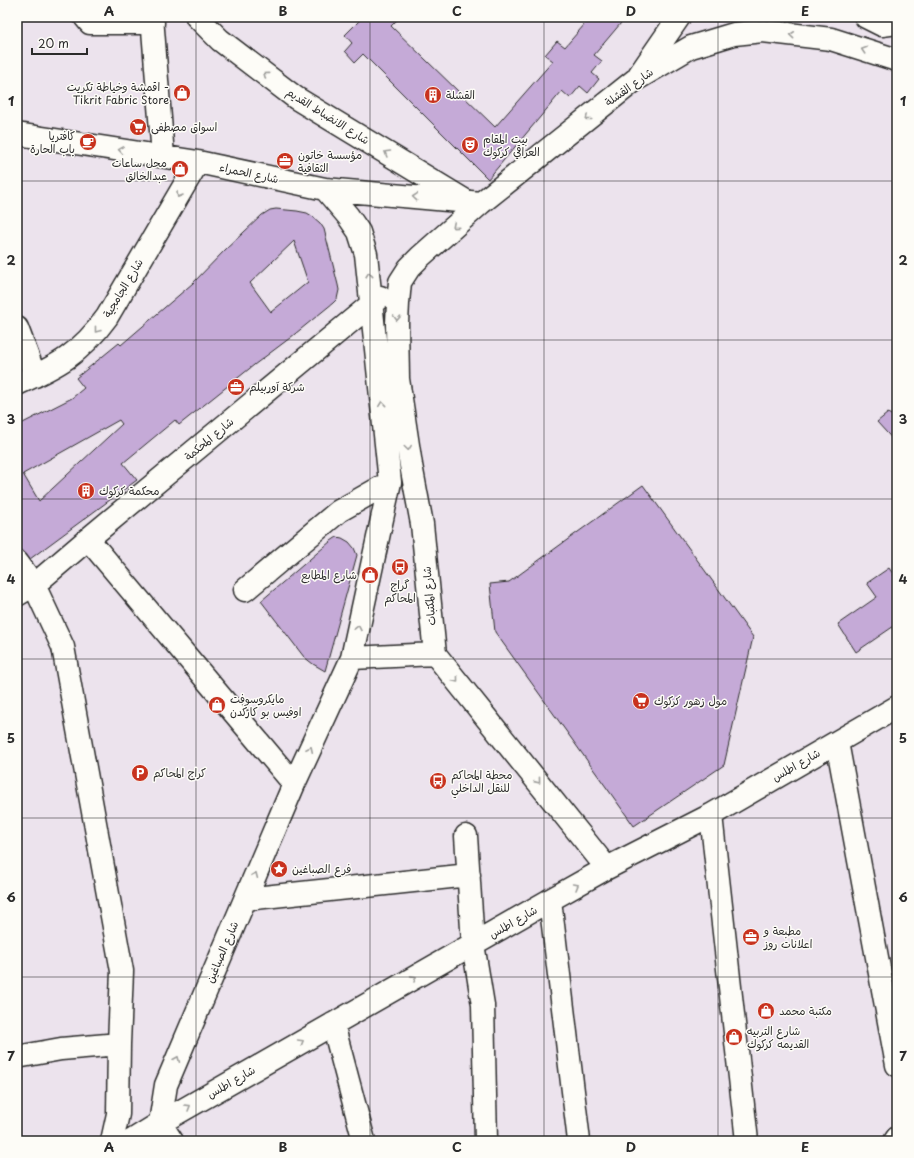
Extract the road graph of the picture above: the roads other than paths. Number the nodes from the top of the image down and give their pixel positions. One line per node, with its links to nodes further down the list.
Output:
1 (85, 17): 5 (street)
2 (197, 17): 14 (street, شارع الانضباط القديم, one-way to 2)
3 (679, 17): 9 (street)
4 (866, 17): 6 (street)
5 (152, 20): 11 (street)
6 (897, 23)
7 (767, 24): 8 (street, شارع القشلة, one-way to 7); 9 (street, شارع القشلة)
8 (897, 60)
9 (635, 80): 14 (street, شارع القشلة, one-way to 14)
10 (17, 134): 11 (street, شارع الحمراء, one-way to 10)
11 (164, 156): 12 (street, شارع الحمراء)
12 (198, 162): 13 (street, شارع الحمراء); 18 (street, شارع الجامجية, one-way to 18)
13 (325, 189): 14 (street, شارع الحمراء, one-way to 13); 16 (street, one-way to 13)
14 (475, 203): 15 (street, شارع القشلة, one-way to 15)
15 (405, 275): 16 (street, شارع المحكمة); 24 (street, شارع المكتبات, one-way to 24)
16 (372, 303): 19 (street, one-way to 16); 20 (street, شارع المحكمة)
17 (17, 328): 18 (street)
18 (26, 380)
19 (390, 482): 23 (street); 25 (street, one-way to 19)
20 (88, 539): 22 (street, شارع المحكمة); 28 (street)
21 (17, 562): 22 (street)
22 (26, 590): 37 (street)
23 (245, 590)
24 (435, 654): 25 (street); 31 (street, one-way to 31)
25 (352, 658): 28 (street, one-way to 25)
26 (897, 707): 27 (street, شارع اطلس)
27 (837, 742): 29 (street, شارع اطلس); 39 (street)
28 (294, 784): 33 (street, شارع الصباغين, one-way to 28)
29 (711, 815): 31 (street, شارع اطلس); 48 (street)
30 (466, 836): 32 (street)
31 (607, 868): 34 (street, شارع اطلس, one-way to 31)
32 (469, 875): 33 (street); 35 (street)
33 (245, 899): 40 (street, شارع الصباغين, one-way to 33)
34 (550, 900): 35 (street, شارع اطلس); 47 (street)
35 (473, 944): 36 (street, شارع اطلس, one-way to 35); 46 (street)
36 (333, 1024): 40 (street, شارع اطلس, one-way to 36); 45 (street)
37 (119, 1044): 38 (street); 42 (street)
38 (17, 1057)
39 (897, 1066)
40 (160, 1123): 43 (street, شارع اطلس); 44 (street)
41 (897, 1138): 49 (street)
42 (112, 1141)
43 (131, 1141)
44 (172, 1141)
45 (364, 1141)
46 (486, 1141)
47 (579, 1141)
48 (747, 1141)
49 (895, 1141)

